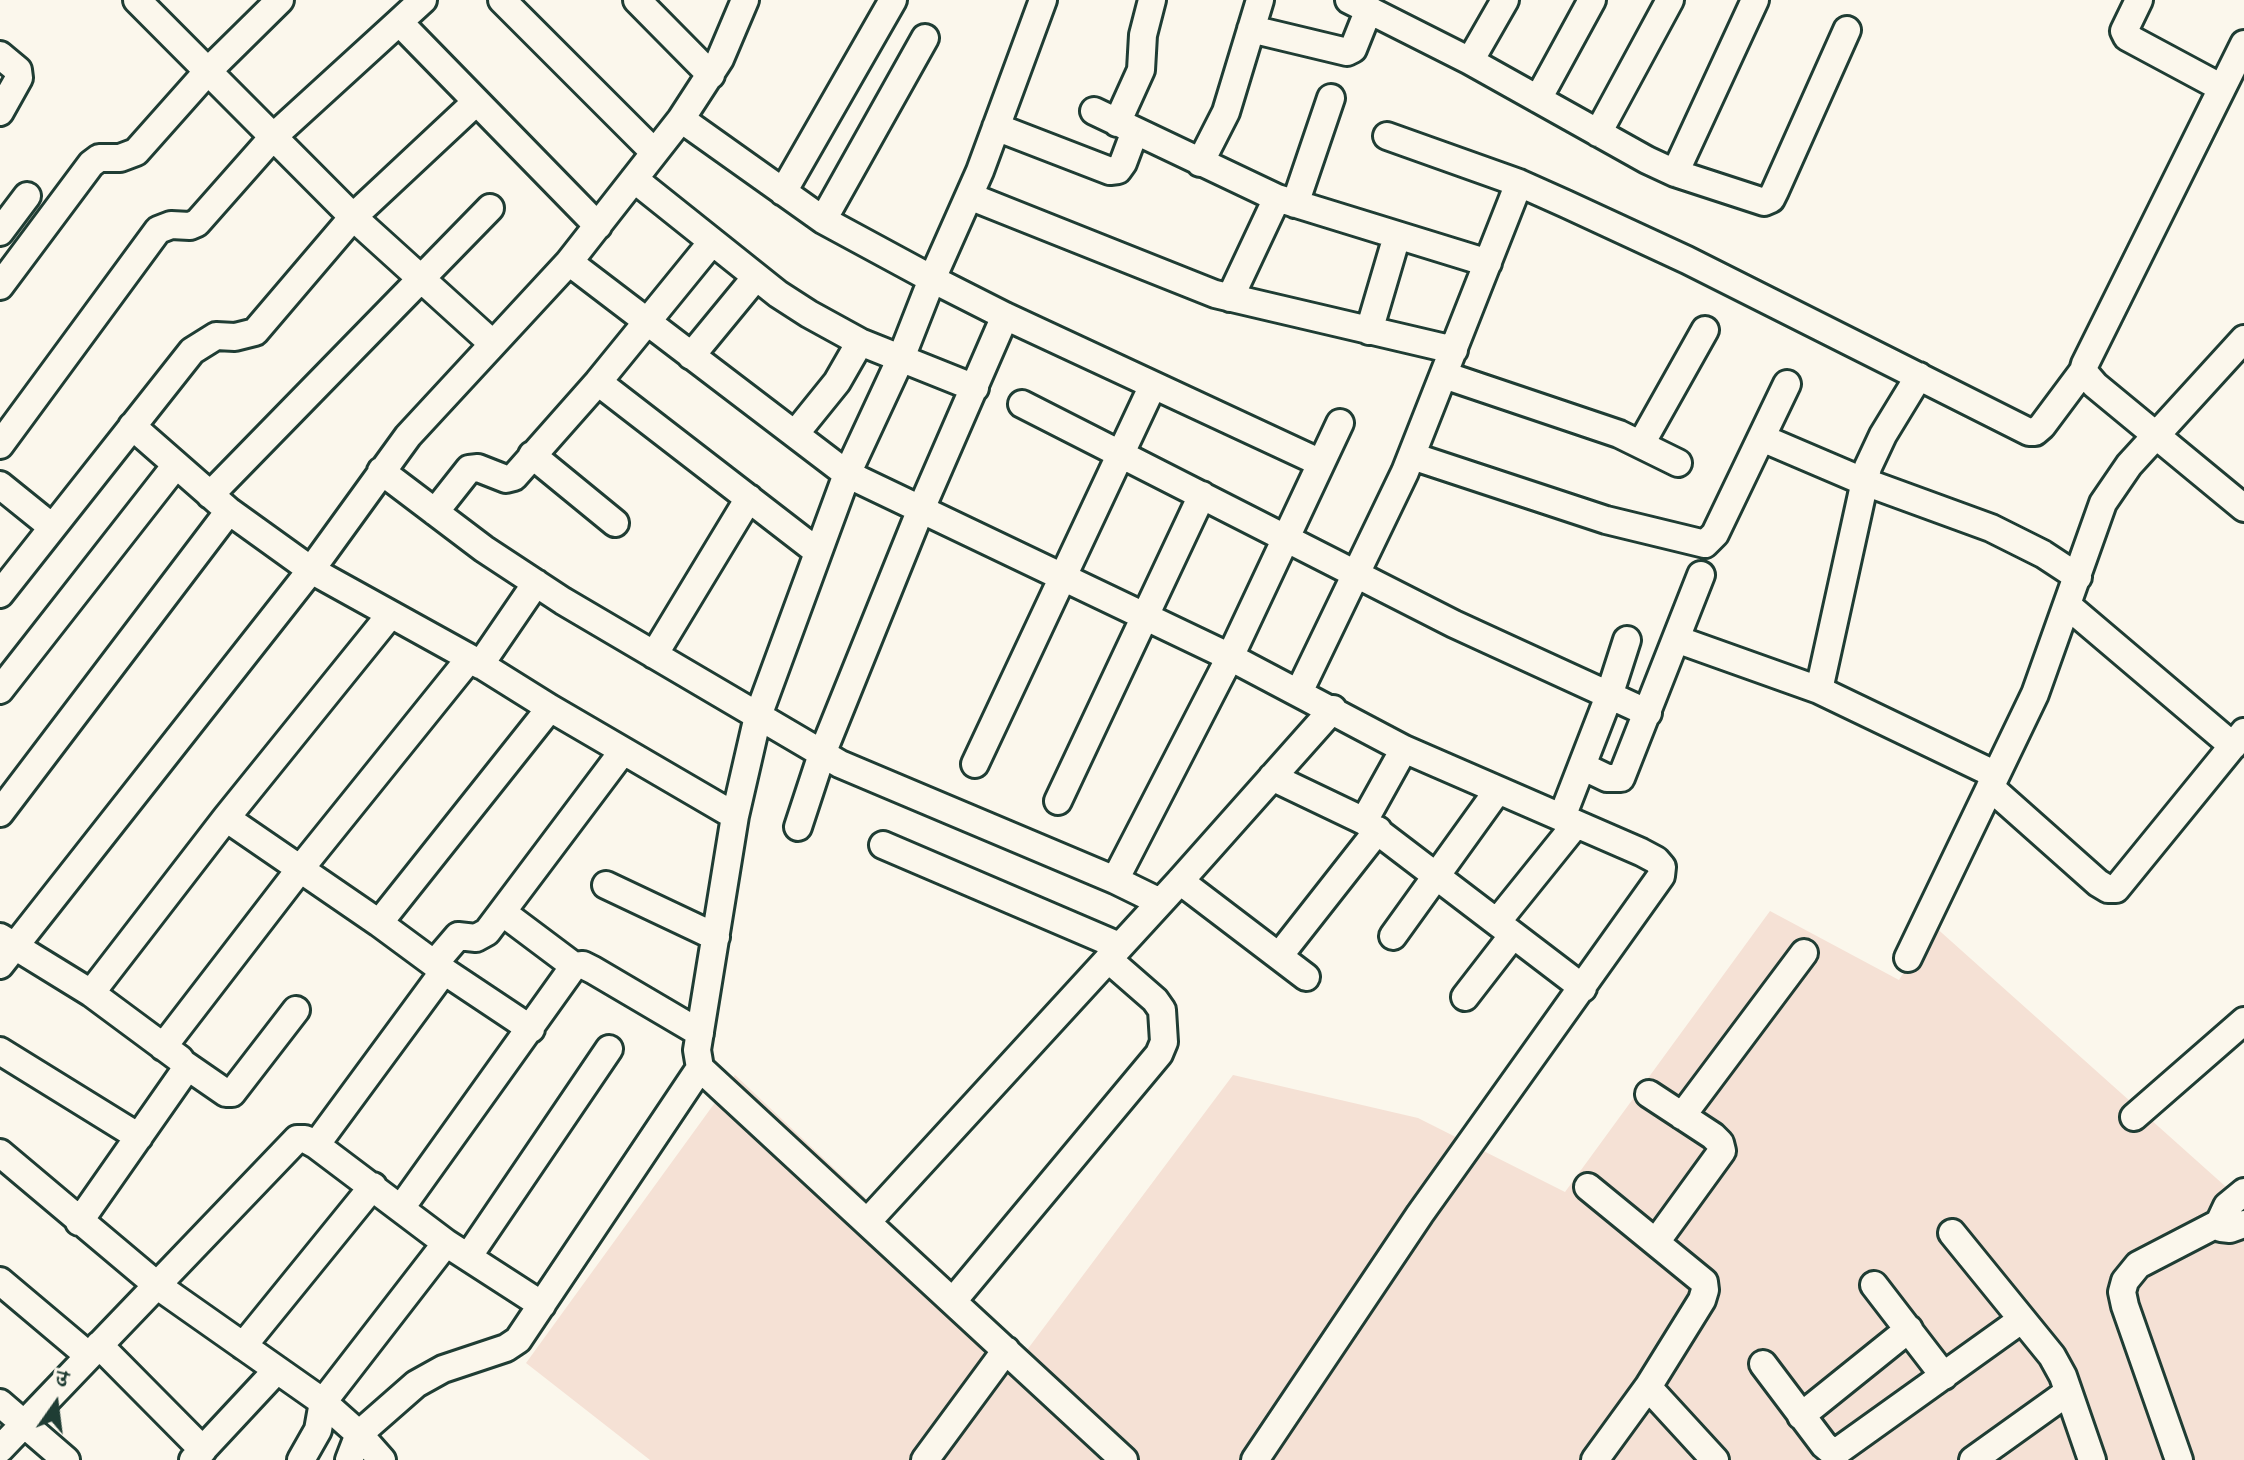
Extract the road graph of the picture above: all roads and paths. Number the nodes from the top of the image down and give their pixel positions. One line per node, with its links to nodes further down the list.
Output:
1 (280, 0): 24 (street)
2 (423, 0): 17 (street)
3 (502, 0): 37 (street)
4 (637, 0): 25 (street)
5 (745, 0): 25 (street)
6 (893, 0): 42 (street)
7 (1043, 0): 33 (street)
8 (1152, 0): 32 (street)
9 (1260, 0): 18 (street)
10 (1505, 0): 23 (street)
11 (1592, 0): 28 (street)
12 (1670, 0): 34 (street)
13 (1755, 0): 39 (street)
14 (2139, 0): 26 (street)
15 (144, 2): 24 (street)
16 (1359, 4): 18 (street); 23 (street)
17 (399, 22): 29 (street); 36 (street)
18 (1251, 29): 38 (street)
19 (1847, 30): 39 (street)
20 (925, 38): 48 (street)
21 (2244, 44): 26 (street)
22 (0, 55): 30 (street)
23 (1470, 61): 28 (street)
24 (208, 71): 36 (street); 58 (street)
25 (711, 75): 31 (street)
26 (2222, 88): 70 (street)
27 (1331, 98): 45 (street)
28 (1538, 99): 34 (street)
29 (476, 102): 47 (street); 49 (street)
30 (0, 112)
31 (681, 119): 37 (street); 42 (street)
32 (1116, 122): 33 (street); 38 (street)
33 (996, 127): 44 (street)
34 (1598, 133): 39 (street)
35 (1387, 136): 41 (street)
36 (273, 137): 47 (street); 84 (street)
37 (654, 152): 40 (street)
38 (1200, 163): 45 (street)
39 (1675, 173)
40 (634, 179): 49 (street); 52 (street)
41 (1519, 183): 54 (street); 72 (street)
42 (783, 192): 48 (street)
43 (27, 196): 50 (street)
44 (969, 196): 57 (street); 59 (street)
45 (1286, 201): 51 (street); 59 (street)
46 (490, 208): 56 (street)
47 (353, 217): 56 (street); 79 (street)
48 (823, 220): 57 (street)
49 (598, 226): 53 (street)
50 (0, 232)
51 (1397, 236): 54 (street); 63 (street)
52 (712, 242): 55 (street); 61 (street)
53 (569, 262): 61 (street); 66 (street)
54 (1488, 263): 67 (street)
55 (756, 277): 65 (street); 68 (street)
56 (420, 278): 66 (street); 97 (street)
57 (932, 279): 60 (street); 69 (street)
58 (0, 286)
59 (1230, 298): 63 (street)
60 (1005, 316): 75 (street); 76 (street)
61 (646, 321): 68 (street); 73 (street)
62 (1705, 330): 83 (street)
63 (1369, 331): 67 (street)
64 (2244, 339): 81 (street)
65 (860, 342): 69 (street); 80 (street)
66 (492, 343): 91 (street)
67 (1454, 350): 71 (street)
68 (691, 356): 80 (street)
69 (901, 358): 76 (street); 92 (street)
70 (2083, 371): 72 (street); 81 (street)
71 (1444, 375): 83 (street); 87 (street)
72 (1919, 376): 93 (street)
73 (598, 382): 86 (street); 96 (street)
74 (1787, 384): 82 (street)
75 (1153, 385): 85 (street); 88 (street)
76 (975, 388): 99 (street)
77 (1022, 404): 85 (street)
78 (1340, 423): 88 (street)
79 (132, 426): 90 (street); 102 (street)
80 (795, 434): 92 (street)
81 (2159, 435): 98 (street); 109 (street)
82 (1762, 438): 87 (street); 93 (street)
83 (1641, 444): 89 (street)
84 (0, 445)
85 (1120, 453): 95 (street); 108 (street)
86 (532, 455): 100 (street); 101 (street)
87 (1412, 456): 106 (street)
88 (1321, 463): 103 (street)
89 (1678, 463)
90 (176, 465): 97 (street); 120 (street)
91 (381, 471): 100 (street); 105 (street)
92 (847, 474): 99 (street); 104 (street)
93 (1865, 482): 109 (street); 121 (street)
94 (0, 485): 102 (street)
95 (1202, 495): 103 (street); 114 (street)
96 (749, 498): 104 (street); 117 (street)
97 (220, 503): 105 (street); 138 (street)
98 (2244, 508)
99 (921, 509): 108 (street); 131 (street)
100 (435, 512): 110 (street)
101 (615, 523)
102 (52, 527): 111 (street)
103 (1286, 538): 106 (street); 118 (street)
104 (818, 552): 127 (street)
105 (311, 570): 113 (street); 156 (street)
106 (1357, 574): 122 (street); 123 (street)
107 (1701, 575): 115 (street)
108 (1061, 576): 114 (street); 132 (street)
109 (2078, 577): 112 (street)
110 (536, 583): 117 (street); 119 (street)
111 (0, 594)
112 (2067, 605): 128 (street); 135 (street)
113 (390, 615): 119 (street); 140 (street)
114 (1146, 617): 118 (street); 137 (street)
115 (1676, 639): 121 (street); 126 (street)
116 (1627, 640): 123 (street)
117 (654, 655): 127 (street)
118 (1230, 657): 122 (street); 147 (street)
119 (475, 662): 124 (street); 145 (street)
120 (0, 690)
121 (1819, 690): 135 (street)
122 (1299, 692): 125 (street)
123 (1609, 696): 126 (street); 133 (street)
124 (550, 708): 130 (street); 152 (street)
125 (1333, 709): 129 (street); 134 (street)
126 (1648, 713): 133 (street)
127 (758, 716): 131 (street); 139 (street)
128 (2239, 739): 135 (street)
129 (1404, 749): 136 (street); 142 (street)
130 (623, 751): 139 (street); 151 (street)
131 (822, 754): 143 (street); 147 (street)
132 (975, 764)
133 (1582, 766): 141 (street)
134 (1272, 777): 142 (street); 148 (street)
135 (1993, 781): 160 (street)
136 (1498, 790): 141 (street); 146 (street)
137 (1058, 801)
138 (0, 813)
139 (735, 816): 155 (street)
140 (226, 818): 145 (street); 165 (street)
141 (1569, 821): 153 (street); 164 (street)
142 (1371, 826): 146 (street); 159 (street)
143 (798, 827)
144 (883, 845): 157 (street)
145 (300, 869): 152 (street); 171 (street)
146 (1437, 876): 153 (street); 154 (street)
147 (1115, 880): 150 (street)
148 (1180, 881): 150 (street); 159 (street)
149 (606, 885): 155 (street)
150 (1160, 902): 157 (street)
151 (502, 912): 161 (street); 162 (street)
152 (379, 923): 162 (street)
153 (1505, 928): 164 (street); 166 (street)
154 (1393, 936)
155 (716, 937): 170 (street)
156 (5, 949): 165 (street)
157 (1114, 952): 186 (street); 196 (street)
158 (1804, 953): 177 (street)
159 (1279, 956): 163 (street)
160 (1908, 958)
161 (574, 966): 169 (street); 170 (street)
162 (439, 968): 169 (street); 180 (street)
163 (1306, 977)
164 (1583, 988): 221 (street)
165 (91, 993): 171 (street)
166 (1465, 997)
167 (296, 1010): 174 (street)
168 (2244, 1021): 178 (street)
169 (531, 1029): 185 (street)
170 (700, 1033): 175 (street)
171 (163, 1047): 174 (street)
172 (609, 1049): 192 (street)
173 (0, 1051): 179 (street)
174 (184, 1064): 179 (street)
175 (700, 1068): 186 (street); 197 (street)
176 (1649, 1094): 177 (street)
177 (1682, 1116): 190 (street)
178 (2134, 1117)
179 (139, 1137): 187 (street)
180 (316, 1145): 182 (street); 195 (street)
181 (0, 1153): 187 (street)
182 (373, 1186): 185 (street); 200 (street)
183 (1588, 1187): 190 (street)
184 (2244, 1192): 188 (street)
185 (401, 1208): 191 (street)
186 (868, 1221): 196 (street)
187 (79, 1222): 195 (street)
188 (2232, 1224): 226 (street)
189 (1952, 1233): 198 (street)
190 (1656, 1242): 206 (street)
191 (446, 1243): 192 (street); 208 (street)
192 (468, 1257): 197 (street)
193 (0, 1281): 201 (street)
194 (1874, 1285): 199 (street)
195 (158, 1286): 200 (street); 201 (street)
196 (953, 1301): 202 (street)
197 (542, 1305): 212 (street)
198 (2021, 1320): 205 (street); 207 (street)
199 (1909, 1329): 205 (street); 210 (street)
200 (243, 1346): 204 (street)
201 (94, 1350): 211 (street); 214 (street)
202 (1006, 1350): 219 (street); 220 (street)
203 (1763, 1364): 210 (street)
204 (276, 1371): 208 (street); 214 (street)
205 (1944, 1376): 210 (street)
206 (1648, 1387): 222 (street); 223 (street)
207 (2068, 1392): 224 (street); 225 (street)
208 (323, 1402): 212 (street); 216 (street)
209 (0, 1403): 211 (street)
210 (1801, 1416)
211 (24, 1424): 213 (street); 215 (street)
212 (359, 1434): 217 (street); 218 (street)
213 (0, 1449)
214 (198, 1455)
215 (66, 1460)
216 (301, 1460)
217 (349, 1460)
218 (382, 1460)
219 (925, 1460)
220 (1124, 1460)
221 (1255, 1460)
222 (1595, 1460)
223 (1715, 1460)
224 (1973, 1460)
225 (2092, 1460)
226 (2179, 1460)

